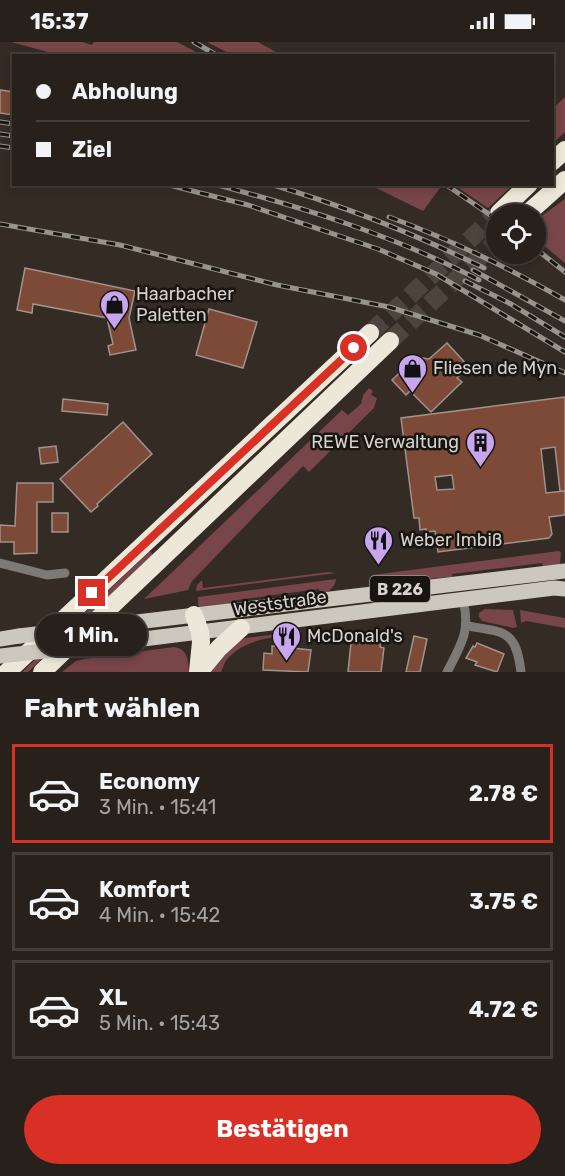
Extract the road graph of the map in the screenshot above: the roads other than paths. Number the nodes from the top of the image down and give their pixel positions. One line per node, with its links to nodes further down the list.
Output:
1 (565, 180): 4 (highway)
2 (527, 186): 3 (highway)
3 (508, 204)
4 (537, 204)
5 (370, 333): 18 (highway)
6 (390, 341): 19 (highway)
7 (0, 563): 9 (street)
8 (565, 571): 13 (main road, Weststraße / B 226)
9 (65, 573)
10 (565, 589): 11 (main road, Weststraße / B 226)
11 (463, 600): 12 (street); 14 (main road, Weststraße / B 226)
12 (467, 626): 20 (street); 21 (street)
13 (195, 627): 14 (main road, Weststraße / B 226); 15 (main road, Weststraße / B 226, bridge); 16 (main road, Weststraße / B 226, bridge); 17 (highway)
14 (241, 628): 17 (highway)
15 (0, 639)
16 (0, 656)
17 (198, 668)
18 (7, 672)
19 (42, 672)
20 (447, 672)
21 (521, 672)

